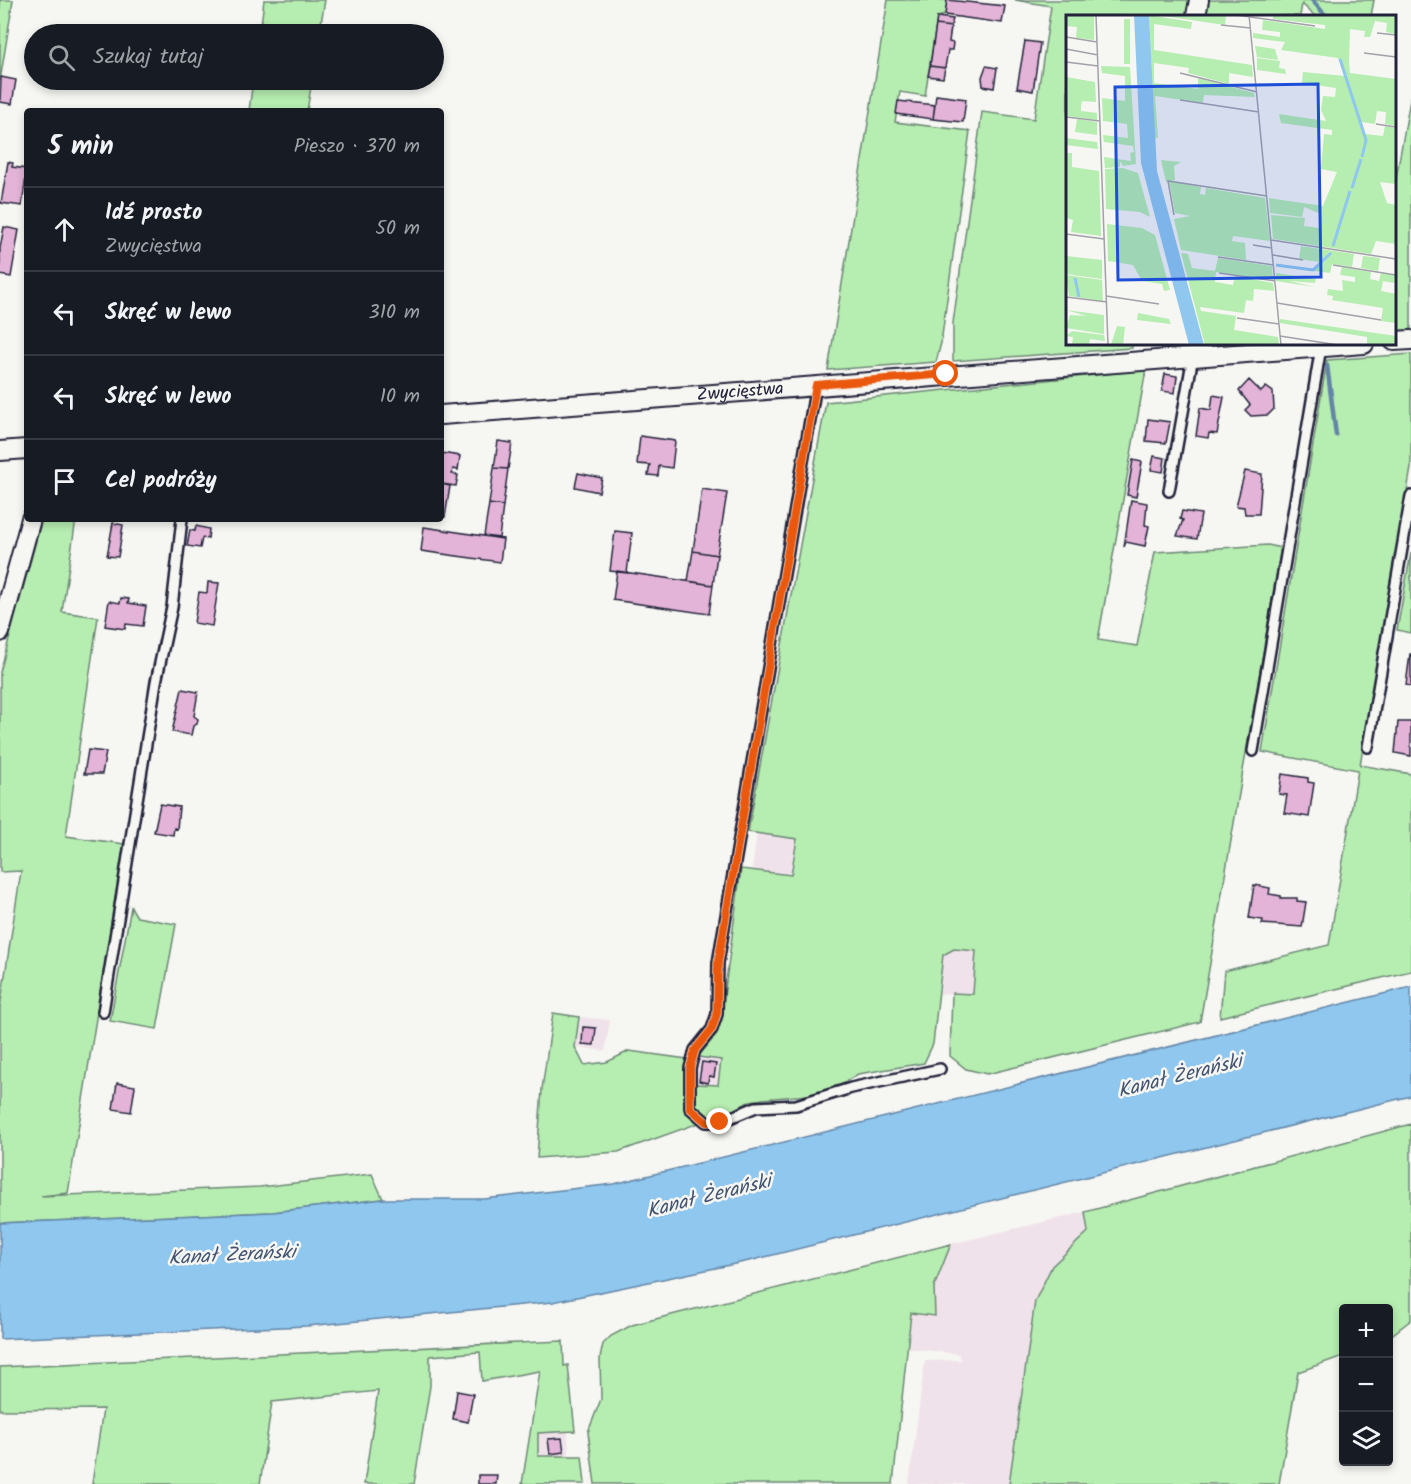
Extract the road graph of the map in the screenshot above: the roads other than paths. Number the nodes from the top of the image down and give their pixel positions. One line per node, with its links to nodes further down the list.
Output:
1 (1198, 0): 2 (street)
2 (1196, 15)
3 (1411, 340): 4 (street)
4 (1396, 341)
5 (1350, 345): 6 (street, Zwycięstwa)
6 (1321, 347): 7 (street, Zwycięstwa); 20 (lane)
7 (1249, 348): 9 (street, Zwycięstwa)
8 (1141, 352): 9 (street, Zwycięstwa); 10 (street, Zwycięstwa)
9 (1193, 356): 14 (lane)
10 (816, 385): 11 (street, Zwycięstwa); 22 (lane)
11 (444, 415)
12 (24, 449): 13 (street)
13 (0, 451)
14 (1169, 491)
15 (1411, 496): 19 (lane)
16 (30, 522): 18 (street)
17 (182, 522): 21 (lane)
18 (0, 632)
19 (1368, 747)
20 (1253, 751)
21 (103, 1012)
22 (940, 1069)

